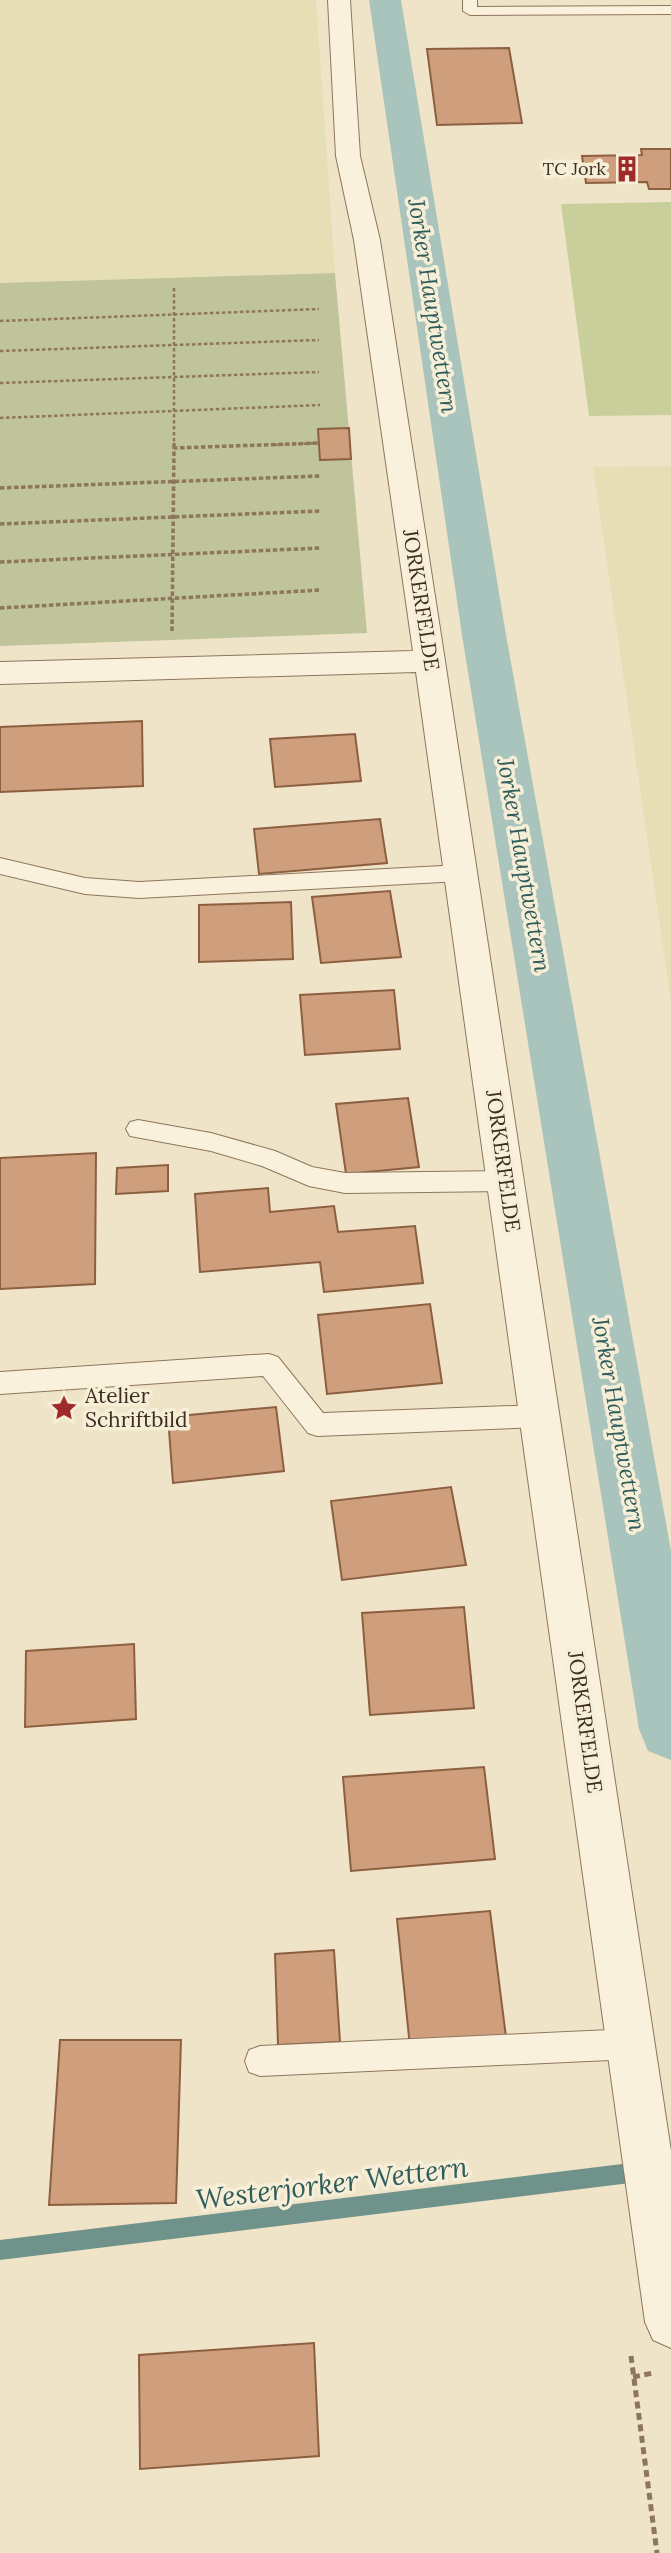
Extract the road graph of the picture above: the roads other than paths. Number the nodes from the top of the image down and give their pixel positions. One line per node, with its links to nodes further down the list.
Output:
1 (339, 0): 6 (street, JORKERFELDE)
2 (470, 0): 3 (lane)
3 (564, 5): 4 (lane)
4 (631, 5): 5 (lane)
5 (671, 10)
6 (430, 662): 7 (street); 9 (street, JORKERFELDE)
7 (0, 673)
8 (0, 866): 9 (lane)
9 (461, 873): 11 (street, JORKERFELDE)
10 (138, 1129): 11 (lane)
11 (506, 1181): 13 (street, JORKERFELDE)
12 (0, 1383): 13 (lane)
13 (540, 1416): 14 (street, JORKERFELDE)
14 (632, 2044): 15 (lane); 16 (street, JORKERFELDE)
15 (260, 2061)
16 (671, 2322)

